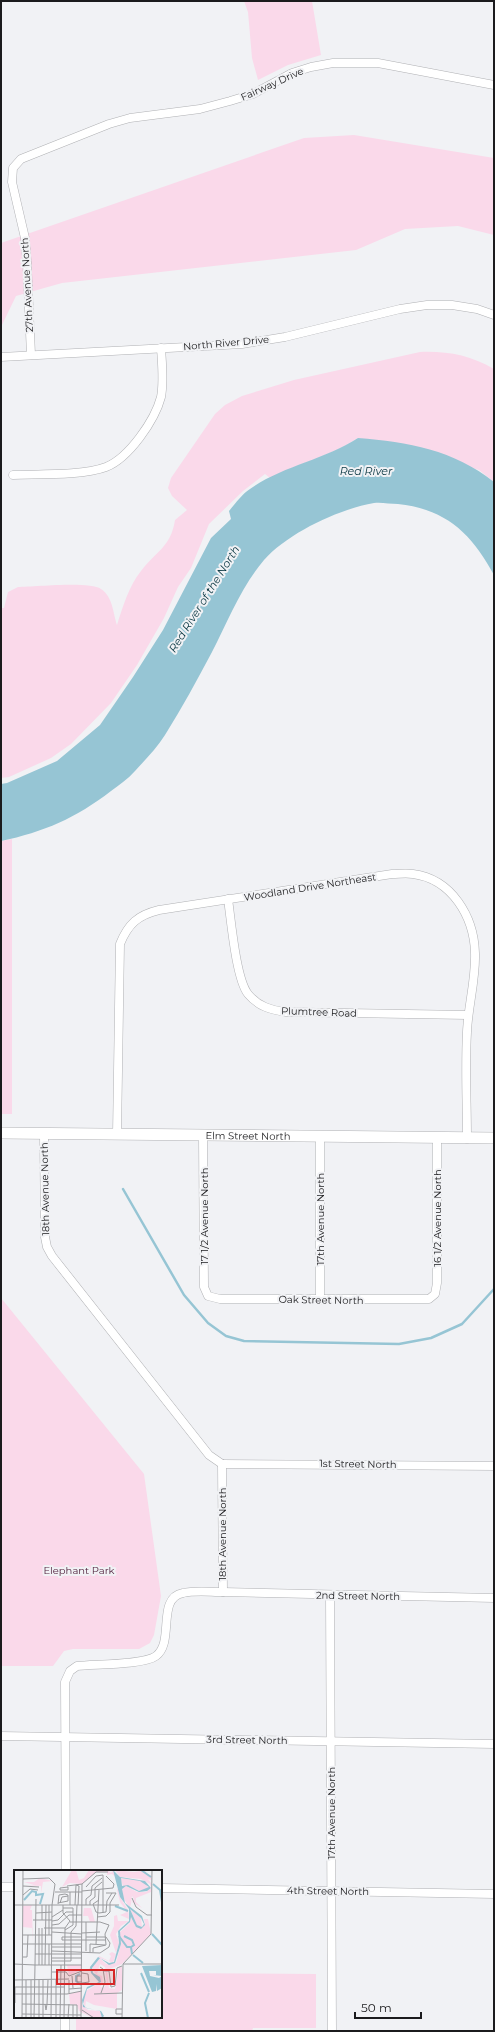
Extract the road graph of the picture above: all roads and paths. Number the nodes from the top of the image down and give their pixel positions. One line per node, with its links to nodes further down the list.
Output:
1 (494, 85): 2 (street, Fairway Drive)
2 (13, 168): 5 (street, 27th Avenue North)
3 (494, 315): 4 (street, North River Drive)
4 (161, 348): 5 (street, North River Drive); 7 (street)
5 (31, 355): 6 (street, North River Drive)
6 (1, 357)
7 (13, 475)
8 (228, 899): 9 (street, Plumtree Road); 9 (street, Woodland Drive Northeast); 12 (street, Woodland Drive Northeast)
9 (468, 1015): 17 (street, Woodland Drive Northeast)
10 (1, 1133): 11 (street, Elm Street North)
11 (44, 1135): 12 (street, Elm Street North); 21 (street, 18th Avenue North)
12 (117, 1135): 13 (street, Elm Street North)
13 (203, 1136): 14 (street, Elm Street North); 18 (street, 17 1/2 Avenue North)
14 (320, 1138): 16 (street, Elm Street North); 20 (street, 17th Avenue North)
15 (494, 1138): 17 (street, Elm Street North)
16 (437, 1139): 17 (street, Elm Street North); 19 (street, 16 1/2 Avenue North)
17 (467, 1139)
18 (208, 1296): 20 (street, Oak Street North)
19 (433, 1297): 20 (street, Oak Street North)
20 (320, 1300)
21 (222, 1464): 22 (street, 1st Street North); 23 (street, 18th Avenue North)
22 (494, 1466)
23 (223, 1592): 24 (street, 2nd Street North); 27 (street, 18th Avenue North)
24 (330, 1595): 25 (street, 2nd Street North); 28 (street, 17th Avenue North)
25 (494, 1598)
26 (1, 1736): 27 (street, 3rd Street North)
27 (66, 1737): 28 (street, 3rd Street North); 30 (street, 18th Avenue North)
28 (331, 1742): 29 (street, 3rd Street North); 34 (street, 17th Avenue North)
29 (494, 1744)
30 (66, 1870)
31 (1, 1887): 32 (street)
32 (14, 1887)
33 (162, 1888): 34 (street, 4th Street North)
34 (331, 1891): 35 (street, 4th Street North); 38 (street, 17th Avenue North)
35 (494, 1894)
36 (65, 2018): 37 (street)
37 (65, 2031)
38 (332, 2031)

